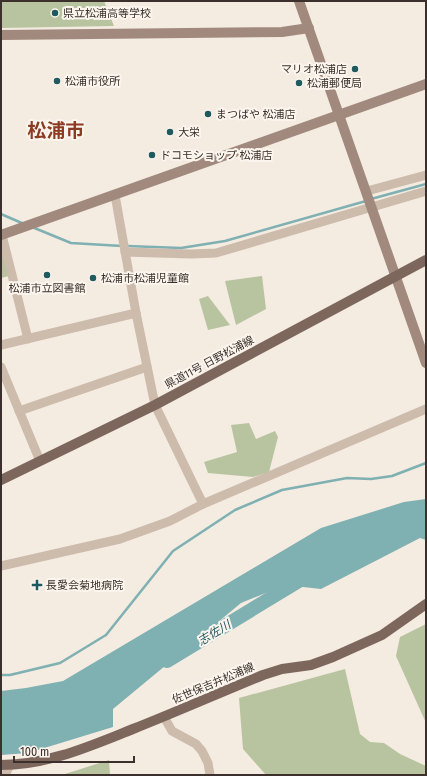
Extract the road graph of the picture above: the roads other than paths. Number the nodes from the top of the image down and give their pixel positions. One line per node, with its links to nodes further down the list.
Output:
1 (299, 1): 2 (street)
2 (309, 28): 3 (street); 5 (street)
3 (1, 35)
4 (426, 84): 5 (street)
5 (340, 115): 8 (street); 9 (street)
6 (426, 175): 9 (street)
7 (426, 191): 9 (street)
8 (115, 195): 10 (street); 11 (street)
9 (370, 199): 11 (street); 13 (street)
10 (1, 234): 15 (street)
11 (125, 255): 14 (street)
12 (426, 260): 13 (main road, 県道11号 日野松浦線)
13 (395, 276): 17 (street); 20 (main road, 県道11号 日野松浦線)
14 (136, 313): 15 (street); 19 (street)
15 (28, 339): 16 (street)
16 (1, 345)
17 (426, 363)
18 (1, 367): 22 (street)
19 (147, 367): 20 (street); 22 (street)
20 (154, 405): 23 (main road, 県道11号 日野松浦線); 25 (street)
21 (426, 409): 25 (street)
22 (19, 411): 23 (street)
23 (40, 461): 24 (main road, 県道11号 日野松浦線)
24 (1, 480)
25 (203, 504): 26 (street)
26 (1, 566)
27 (426, 604): 28 (main road, 佐世保吉井松浦線)
28 (164, 717): 29 (main road, 佐世保吉井松浦線); 31 (street)
29 (6, 765): 30 (street)
30 (4, 775)
31 (210, 775)

